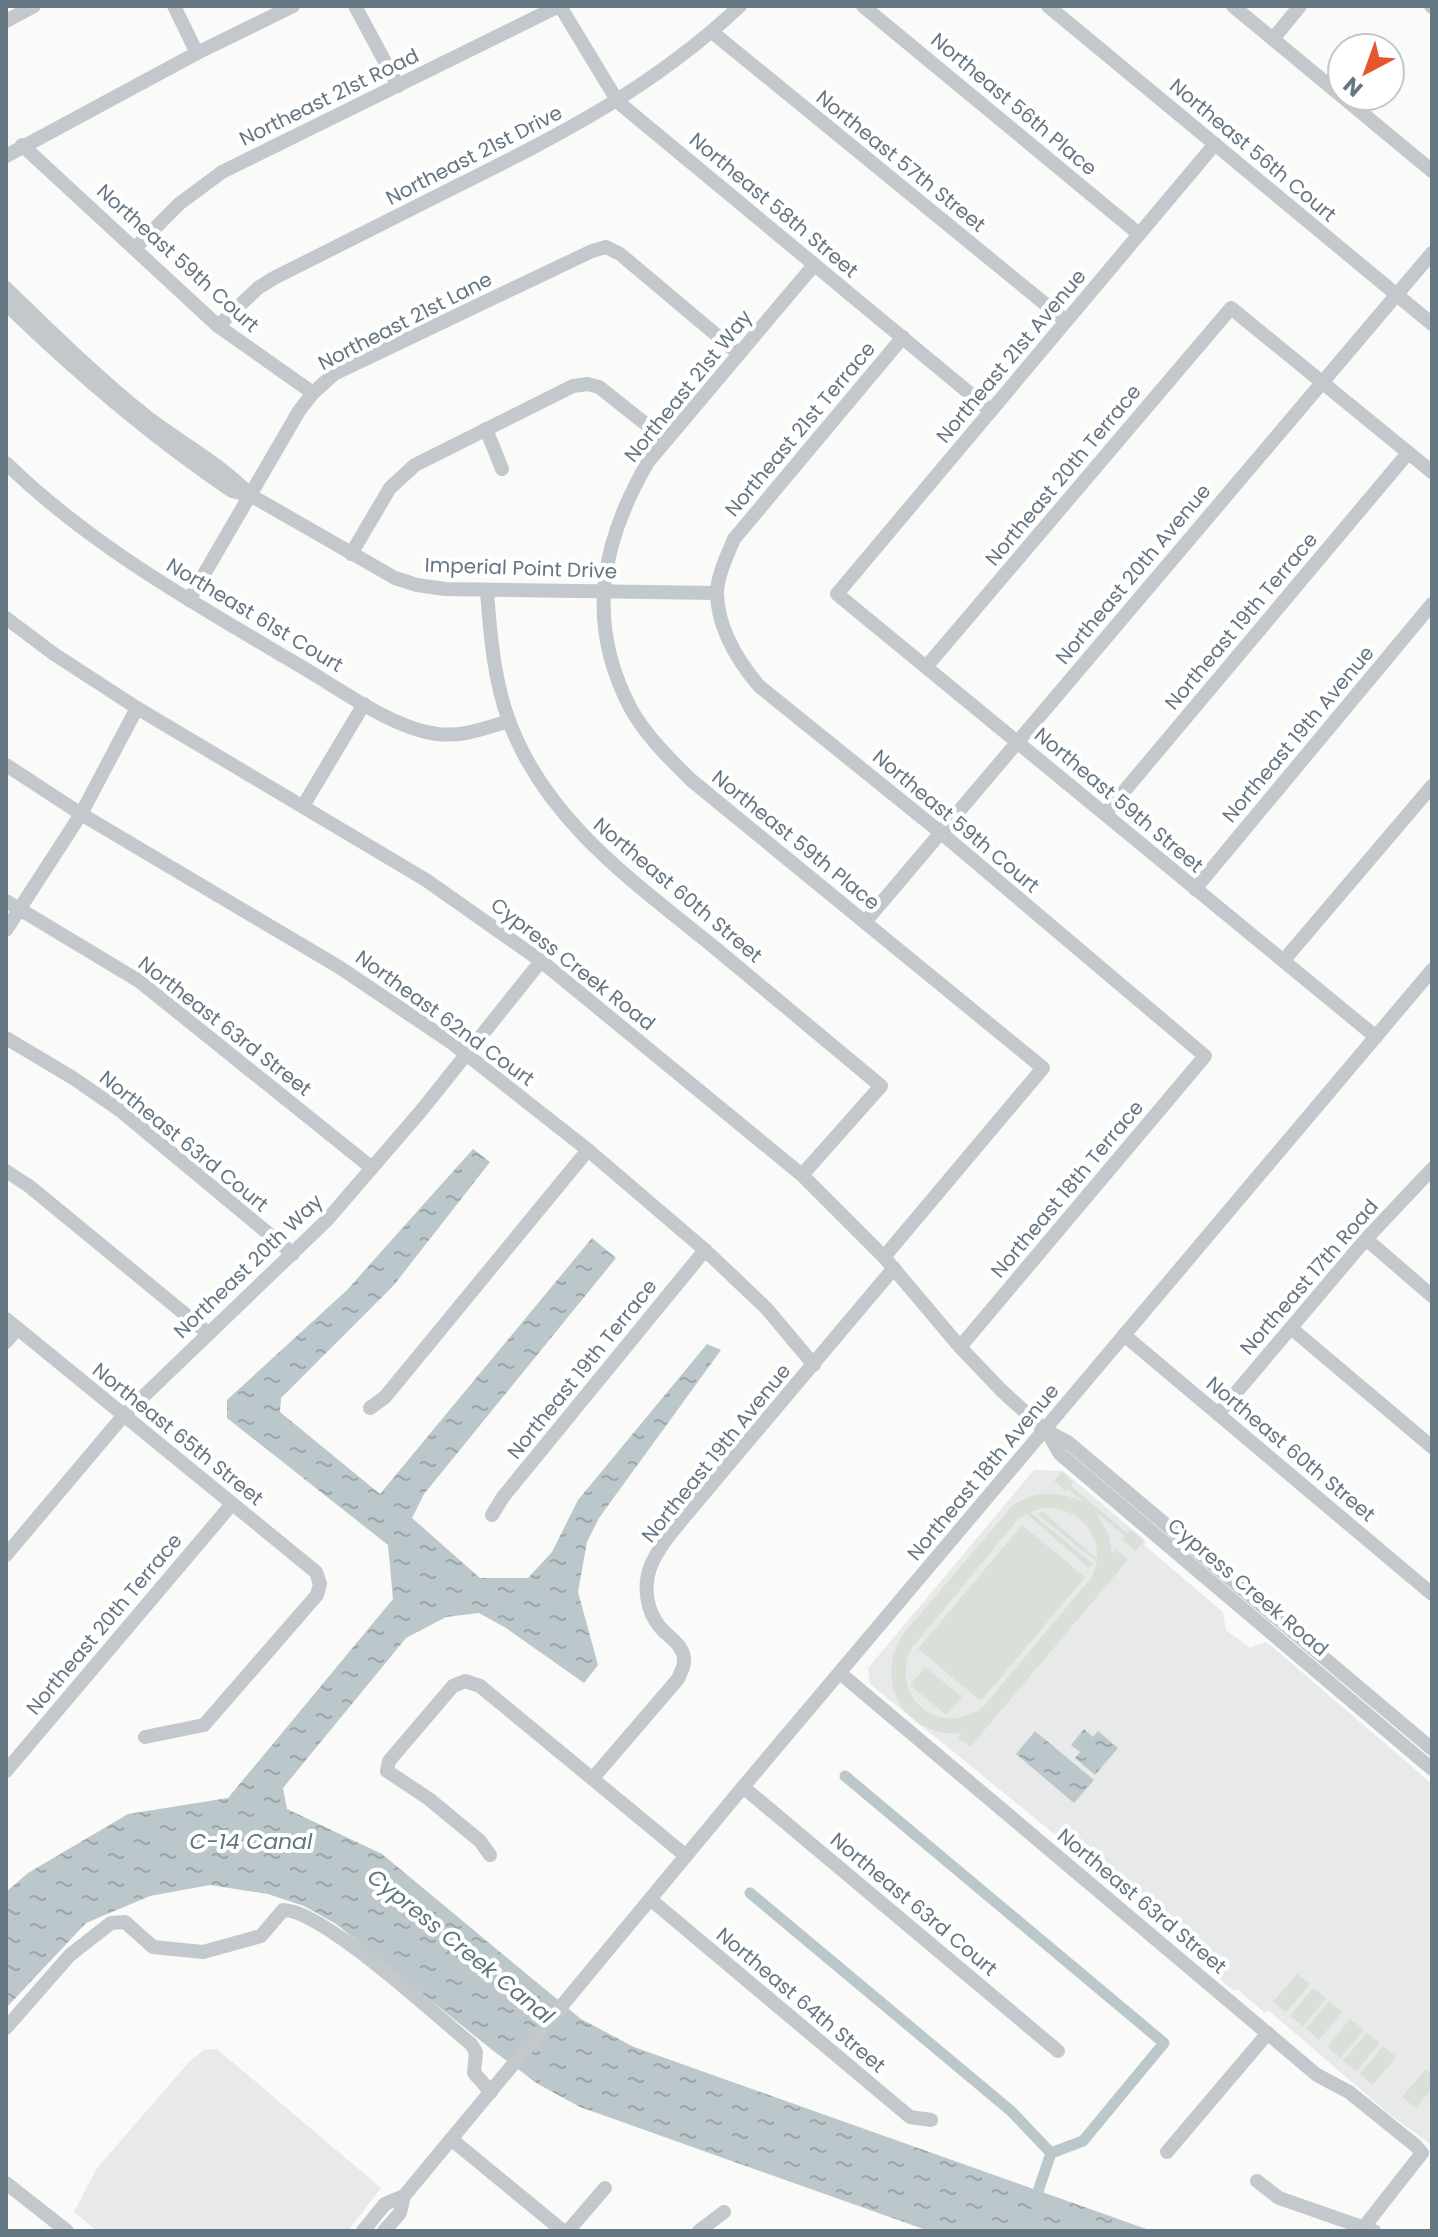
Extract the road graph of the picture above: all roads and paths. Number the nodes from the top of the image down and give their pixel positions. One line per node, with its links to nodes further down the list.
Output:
1 (34, 6): 11 (street)
2 (174, 6): 14 (street)
3 (293, 6): 14 (street)
4 (355, 6): 15 (street)
5 (559, 6): 15 (street, Northeast 21st Road); 16 (street, Northeast 58th Street)
6 (740, 6): 12 (street, Northeast 21st Drive)
7 (863, 6): 21 (street, Northeast 56th Place)
8 (1048, 6): 17 (street, Northeast 56th Court)
9 (1233, 6): 13 (street)
10 (1300, 6): 13 (street)
11 (6, 21)
12 (712, 32): 16 (street, Northeast 21st Drive); 28 (street, Northeast 57th Street)
13 (1273, 39): 20 (street)
14 (197, 53): 18 (street)
15 (398, 86): 22 (street, Northeast 21st Road)
16 (618, 102): 24 (street, Northeast 58th Street); 30 (street, Northeast 21st Drive)
17 (1215, 144): 21 (street, Northeast 21st Avenue); 26 (street, Northeast 56th Court)
18 (22, 145): 19 (street); 22 (street, Northeast 59th Court)
19 (6, 156)
20 (1432, 171)
21 (1139, 234): 28 (street, Northeast 21st Avenue)
22 (135, 248): 30 (street, Northeast 59th Court)
23 (1432, 253): 26 (street, Northeast 20th Avenue)
24 (814, 265): 31 (street, Northeast 58th Street); 32 (street, Northeast 21st Way)
25 (6, 288): 33 (street, Imperial Point Drive)
26 (1397, 294): 29 (street, Northeast 56th Court); 34 (street, Northeast 20th Avenue)
27 (6, 304): 33 (street, Imperial Point Drive)
28 (1066, 321): 36 (street, Northeast 21st Avenue)
29 (1432, 324)
30 (218, 326): 35 (street, Northeast 59th Court)
31 (903, 337): 36 (street, Northeast 58th Street); 47 (street, Northeast 21st Terrace)
32 (739, 354): 35 (street, Northeast 21st Lane); 38 (street, Northeast 21st Way)
33 (88, 374): 43 (street, Imperial Point Drive)
34 (1321, 383): 39 (street); 52 (street, Northeast 20th Terrace); 56 (street, Northeast 20th Avenue)
35 (313, 393): 43 (street, Northeast 21st Lane)
36 (991, 411): 48 (street, Northeast 21st Avenue)
37 (486, 429): 38 (street); 41 (street); 44 (street)
38 (666, 440): 46 (street, Northeast 21st Way)
39 (1408, 453): 42 (street); 61 (street, Northeast 19th Terrace)
40 (6, 463): 49 (street, Northeast 61st Court)
41 (502, 469)
42 (1432, 472)
43 (250, 495): 44 (street, Imperial Point Drive); 49 (street, Northeast 21st Lane)
44 (351, 554): 45 (street, Imperial Point Drive)
45 (487, 590): 46 (street, Imperial Point Drive); 55 (street, Northeast 60th Street)
46 (603, 590): 47 (street, Imperial Point Drive); 66 (street, Northeast 59th Place)
47 (717, 593): 62 (street, Northeast 59th Court)
48 (837, 594): 52 (street, Northeast 59th Street)
49 (189, 600): 53 (street, Northeast 61st Court)
50 (1432, 604): 63 (street, Northeast 19th Avenue)
51 (6, 618): 54 (street, Cypress Creek Road)
52 (926, 667): 56 (street, Northeast 59th Street)
53 (364, 704): 55 (street, Northeast 61st Court); 59 (street)
54 (137, 708): 59 (street, Cypress Creek Road); 60 (street)
55 (509, 721): 80 (street, Northeast 60th Street)
56 (1017, 742): 61 (street, Northeast 59th Street); 62 (street, Northeast 20th Avenue)
57 (6, 765): 60 (street, Northeast 62nd Court)
58 (1432, 786): 68 (street)
59 (303, 806): 69 (street, Cypress Creek Road)
60 (81, 814): 65 (street); 73 (street, Northeast 62nd Court)
61 (1105, 814): 63 (street, Northeast 59th Street)
62 (940, 832): 66 (street, Northeast 20th Avenue); 74 (street, Northeast 59th Court)
63 (1195, 889): 68 (street, Northeast 59th Street)
64 (6, 901): 65 (street, Northeast 63rd Street)
65 (20, 909): 67 (street); 77 (street, Northeast 63rd Street)
66 (865, 922): 75 (street, Northeast 59th Place)
67 (6, 930)
68 (1284, 960): 71 (street, Northeast 59th Street)
69 (541, 961): 73 (street, Northeast 20th Way); 80 (street, Cypress Creek Road)
70 (1432, 970): 71 (street, Northeast 18th Avenue)
71 (1376, 1037): 89 (street, Northeast 18th Avenue)
72 (6, 1038): 83 (street, Northeast 63rd Court)
73 (465, 1053): 76 (street, Northeast 62nd Court); 77 (street, Northeast 20th Way)
74 (1205, 1056): 91 (street, Northeast 18th Terrace)
75 (1043, 1068): 84 (street, Northeast 19th Avenue)
76 (588, 1150): 82 (street, Northeast 62nd Court); 93 (street)
77 (372, 1168): 83 (street, Northeast 20th Way)
78 (1432, 1169): 81 (street, Northeast 17th Road)
79 (6, 1171): 88 (street)
80 (802, 1175): 84 (street, Cypress Creek Road)
81 (1366, 1239): 85 (street); 87 (street, Northeast 17th Road)
82 (705, 1250): 92 (street, Northeast 62nd Court); 99 (street, Northeast 19th Terrace)
83 (293, 1254): 88 (street, Northeast 20th Way)
84 (889, 1263): 91 (street, Cypress Creek Road); 92 (street, Northeast 19th Avenue)
85 (1432, 1296)
86 (12, 1324): 90 (street); 95 (street, Northeast 65th Street)
87 (1291, 1328): 94 (street, Northeast 17th Road); 97 (street)
88 (208, 1333): 95 (street, Northeast 20th Way)
89 (1124, 1335): 94 (street, Northeast 60th Street); 96 (street, Northeast 18th Avenue)
90 (6, 1342)
91 (960, 1347): 96 (street, Cypress Creek Road)
92 (814, 1365): 107 (street, Northeast 19th Avenue)
93 (370, 1408)
94 (1218, 1414): 101 (street, Northeast 60th Street)
95 (124, 1415): 98 (street, Northeast 65th Street); 100 (street, Northeast 20th Way)
96 (1045, 1430): 102 (street, Northeast 18th Avenue); 104 (street, Cypress Creek Road); 105 (street, Cypress Creek Road)
97 (1432, 1447)
98 (232, 1504): 103 (street, Northeast 65th Street); 106 (street, Northeast 20th Terrace)
99 (492, 1515)
100 (6, 1555)
101 (1432, 1594)
102 (840, 1673): 108 (street, Northeast 18th Avenue); 113 (street, Northeast 63rd Street)
103 (145, 1737)
104 (1432, 1749)
105 (1432, 1769)
106 (6, 1771)
107 (593, 1778): 109 (street); 110 (street)
108 (743, 1787): 110 (street, Northeast 18th Avenue); 114 (street, Northeast 63rd Court)
109 (490, 1855)
110 (686, 1856): 111 (street, Northeast 18th Avenue)
111 (650, 1899): 115 (street, Northeast 18th Avenue); 116 (street, Northeast 64th Street)
112 (6, 2028): 115 (street)
113 (1268, 2033): 118 (street); 124 (street, Northeast 63rd Street)
114 (1058, 2051)
115 (491, 2092): 117 (street, Northeast 18th Avenue)
116 (931, 2120)
117 (451, 2139): 122 (street, Northeast 18th Avenue); 128 (street)
118 (1167, 2152)
119 (1257, 2181): 124 (street)
120 (6, 2183): 125 (street)
121 (605, 2188): 128 (street)
122 (404, 2196): 126 (street); 127 (street)
123 (724, 2212): 129 (street)
124 (1369, 2229)
125 (67, 2231)
126 (363, 2231)
127 (384, 2231)
128 (565, 2231)
129 (699, 2231)

